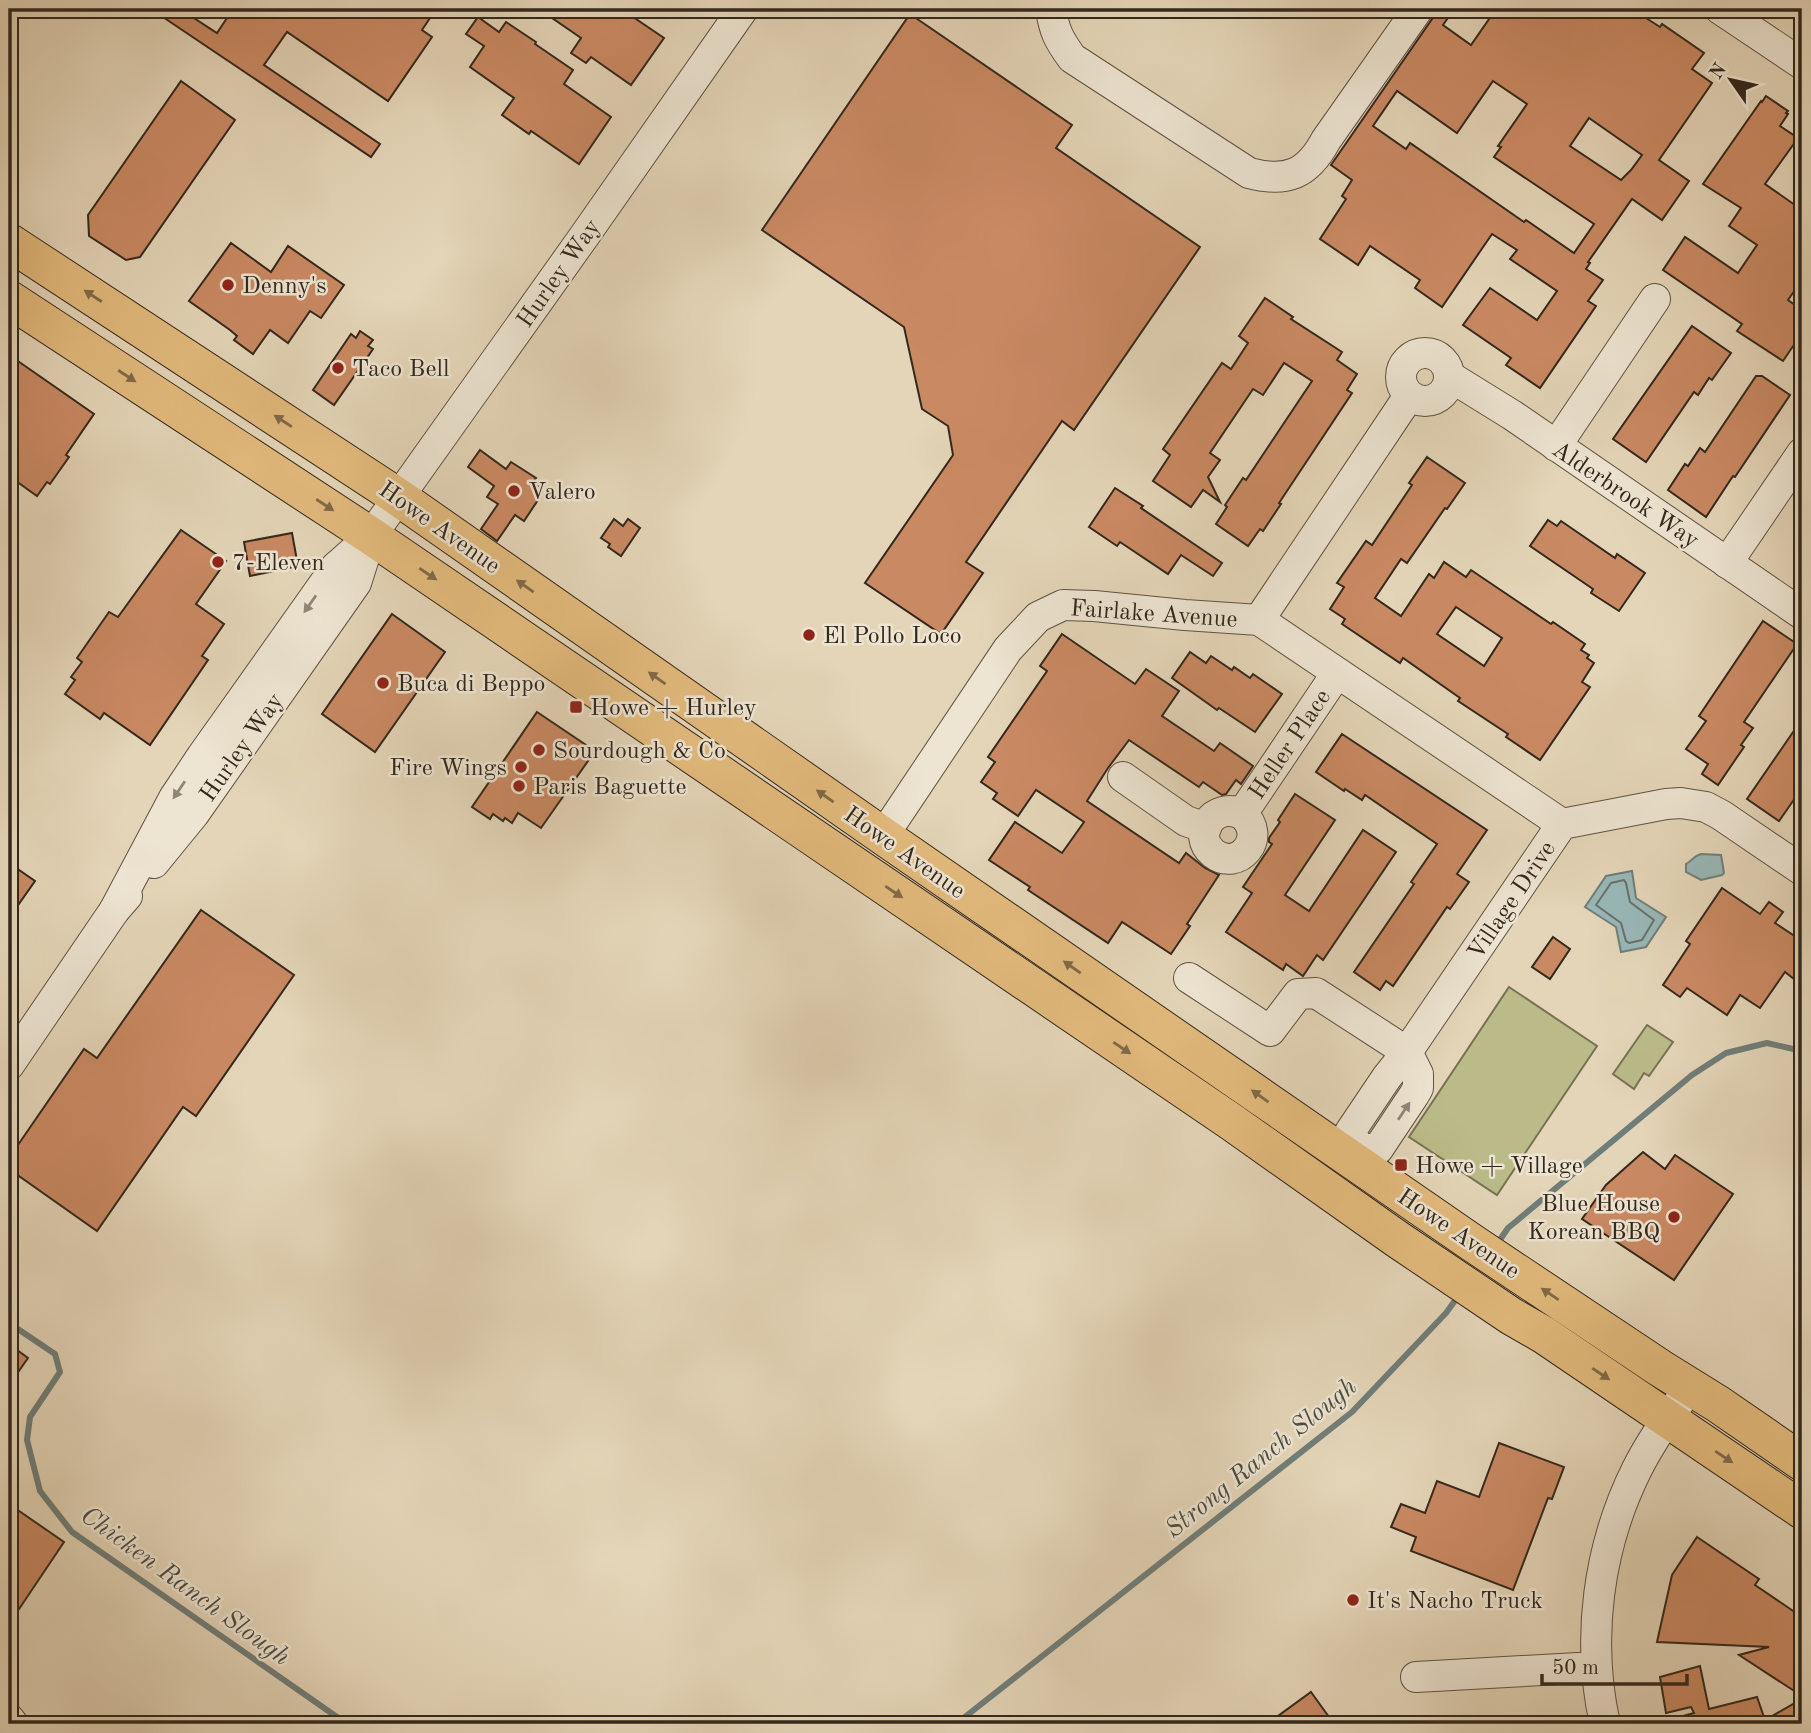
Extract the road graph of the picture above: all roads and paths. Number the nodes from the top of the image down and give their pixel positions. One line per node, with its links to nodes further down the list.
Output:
1 (743, 9): 13 (street, Hurley Way)
2 (1051, 9): 3 (street)
3 (1418, 9)
4 (1720, 9): 5 (street)
5 (1802, 64)
6 (9, 242): 13 (main road, Howe Avenue, one-way to 6)
7 (9, 299): 14 (main road, Howe Avenue, one-way to 14)
8 (1655, 299): 11 (street)
9 (1449, 376): 10 (street); 10 (street, Alderbrook Way); 11 (street, Alderbrook Way)
10 (1409, 396): 17 (street)
11 (1556, 446): 15 (street, Alderbrook Way)
12 (1802, 453): 15 (street)
13 (398, 497): 14 (street, Hurley Way); 24 (main road, Howe Avenue, one-way to 13)
14 (372, 536): 20 (main road, Howe Avenue, one-way to 20); 28 (street, Hurley Way)
15 (1727, 563): 16 (street, Alderbrook Way)
16 (1802, 614)
17 (1259, 620): 18 (street, Fairlake Avenue); 24 (street, Fairlake Avenue)
18 (1337, 673): 21 (street, Heller Place); 22 (street, Fairlake Avenue)
19 (1123, 777): 23 (street)
20 (751, 795): 24 (main road); 29 (main road, Howe Avenue, one-way to 29)
21 (1242, 814): 23 (street, Heller Place); 23 (street, Heller Place)
22 (1562, 824): 25 (street, Village Drive); 27 (street, Village Drive)
23 (1206, 828)
24 (883, 836): 30 (main road, Howe Avenue, one-way to 24)
25 (1802, 869)
26 (1189, 978): 27 (street)
27 (1407, 1052): 30 (street, Village Drive)
28 (9, 1065)
29 (1233, 1123): 30 (main road); 31 (main road, Howe Avenue)
30 (1356, 1154): 32 (main road, Howe Avenue)
31 (1321, 1186): 32 (main road); 34 (main road, Howe Avenue, one-way to 34)
32 (1466, 1238): 33 (main road, Howe Avenue, one-way to 32)
33 (1690, 1387): 34 (street); 35 (main road, Howe Avenue)
34 (1667, 1419): 36 (main road, Howe Avenue, one-way to 36); 37 (street)
35 (1802, 1462)
36 (1802, 1510)
37 (1597, 1667): 38 (street); 41 (street)
38 (1416, 1676)
39 (9, 1719): 40 (street)
40 (13, 1724)
41 (1605, 1724)

